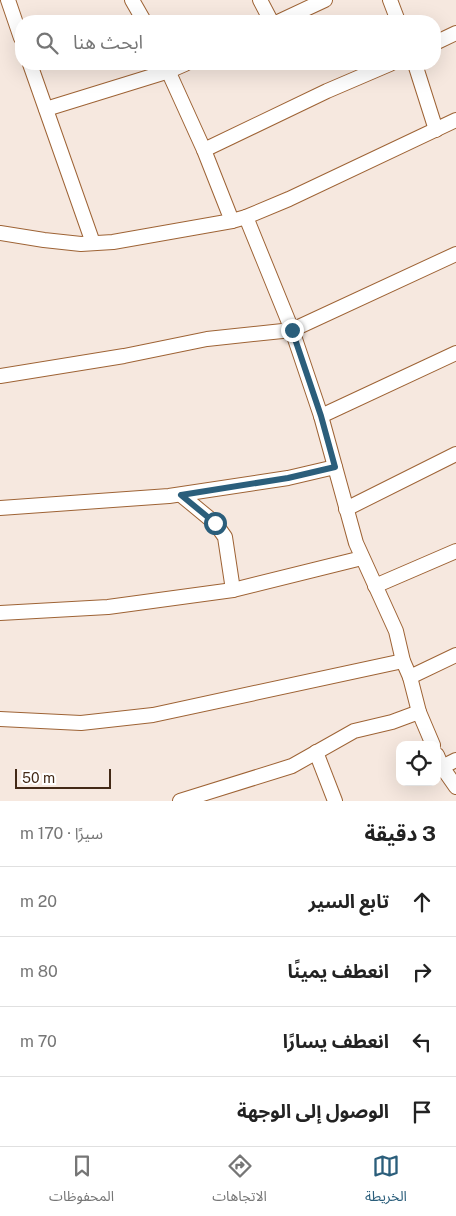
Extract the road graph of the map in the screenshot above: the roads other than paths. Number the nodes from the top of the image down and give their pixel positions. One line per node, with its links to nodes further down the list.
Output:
1 (8, 0): 10 (street)
2 (132, 0): 6 (street)
3 (260, 0): 7 (street)
4 (325, 0): 8 (street)
5 (390, 0): 9 (street)
6 (141, 15)
7 (268, 15)
8 (293, 15)
9 (396, 15)
10 (15, 20)
11 (456, 33): 12 (street)
12 (441, 40)
13 (32, 70): 18 (street)
14 (158, 70): 18 (street)
15 (168, 70): 21 (street)
16 (376, 70): 21 (street)
17 (416, 70): 20 (street)
18 (46, 109): 25 (street)
19 (456, 120): 20 (street)
20 (436, 130): 22 (street)
21 (204, 150): 23 (street)
22 (246, 217): 23 (street); 27 (street)
23 (232, 221): 25 (street)
24 (0, 233): 25 (street)
25 (93, 243)
26 (456, 254): 27 (street)
27 (292, 330): 29 (street); 30 (street)
28 (456, 353): 30 (street)
29 (0, 376)
30 (321, 416): 32 (street)
31 (456, 454): 35 (street)
32 (335, 467): 33 (street); 35 (street)
33 (181, 495): 34 (street); 39 (street)
34 (0, 508)
35 (346, 509): 37 (street)
36 (456, 551): 38 (street)
37 (362, 558): 38 (street); 39 (street)
38 (375, 586): 42 (street)
39 (233, 590): 40 (street)
40 (0, 613)
41 (456, 655): 43 (street)
42 (403, 660): 43 (street); 45 (street)
43 (410, 677): 44 (street)
44 (419, 712): 46 (street); 47 (street)
45 (0, 719)
46 (431, 741)
47 (316, 752): 52 (street); 53 (street)
48 (456, 760): 49 (street)
49 (441, 761)
50 (441, 763): 51 (street)
51 (456, 787)
52 (180, 801)
53 (335, 801)

